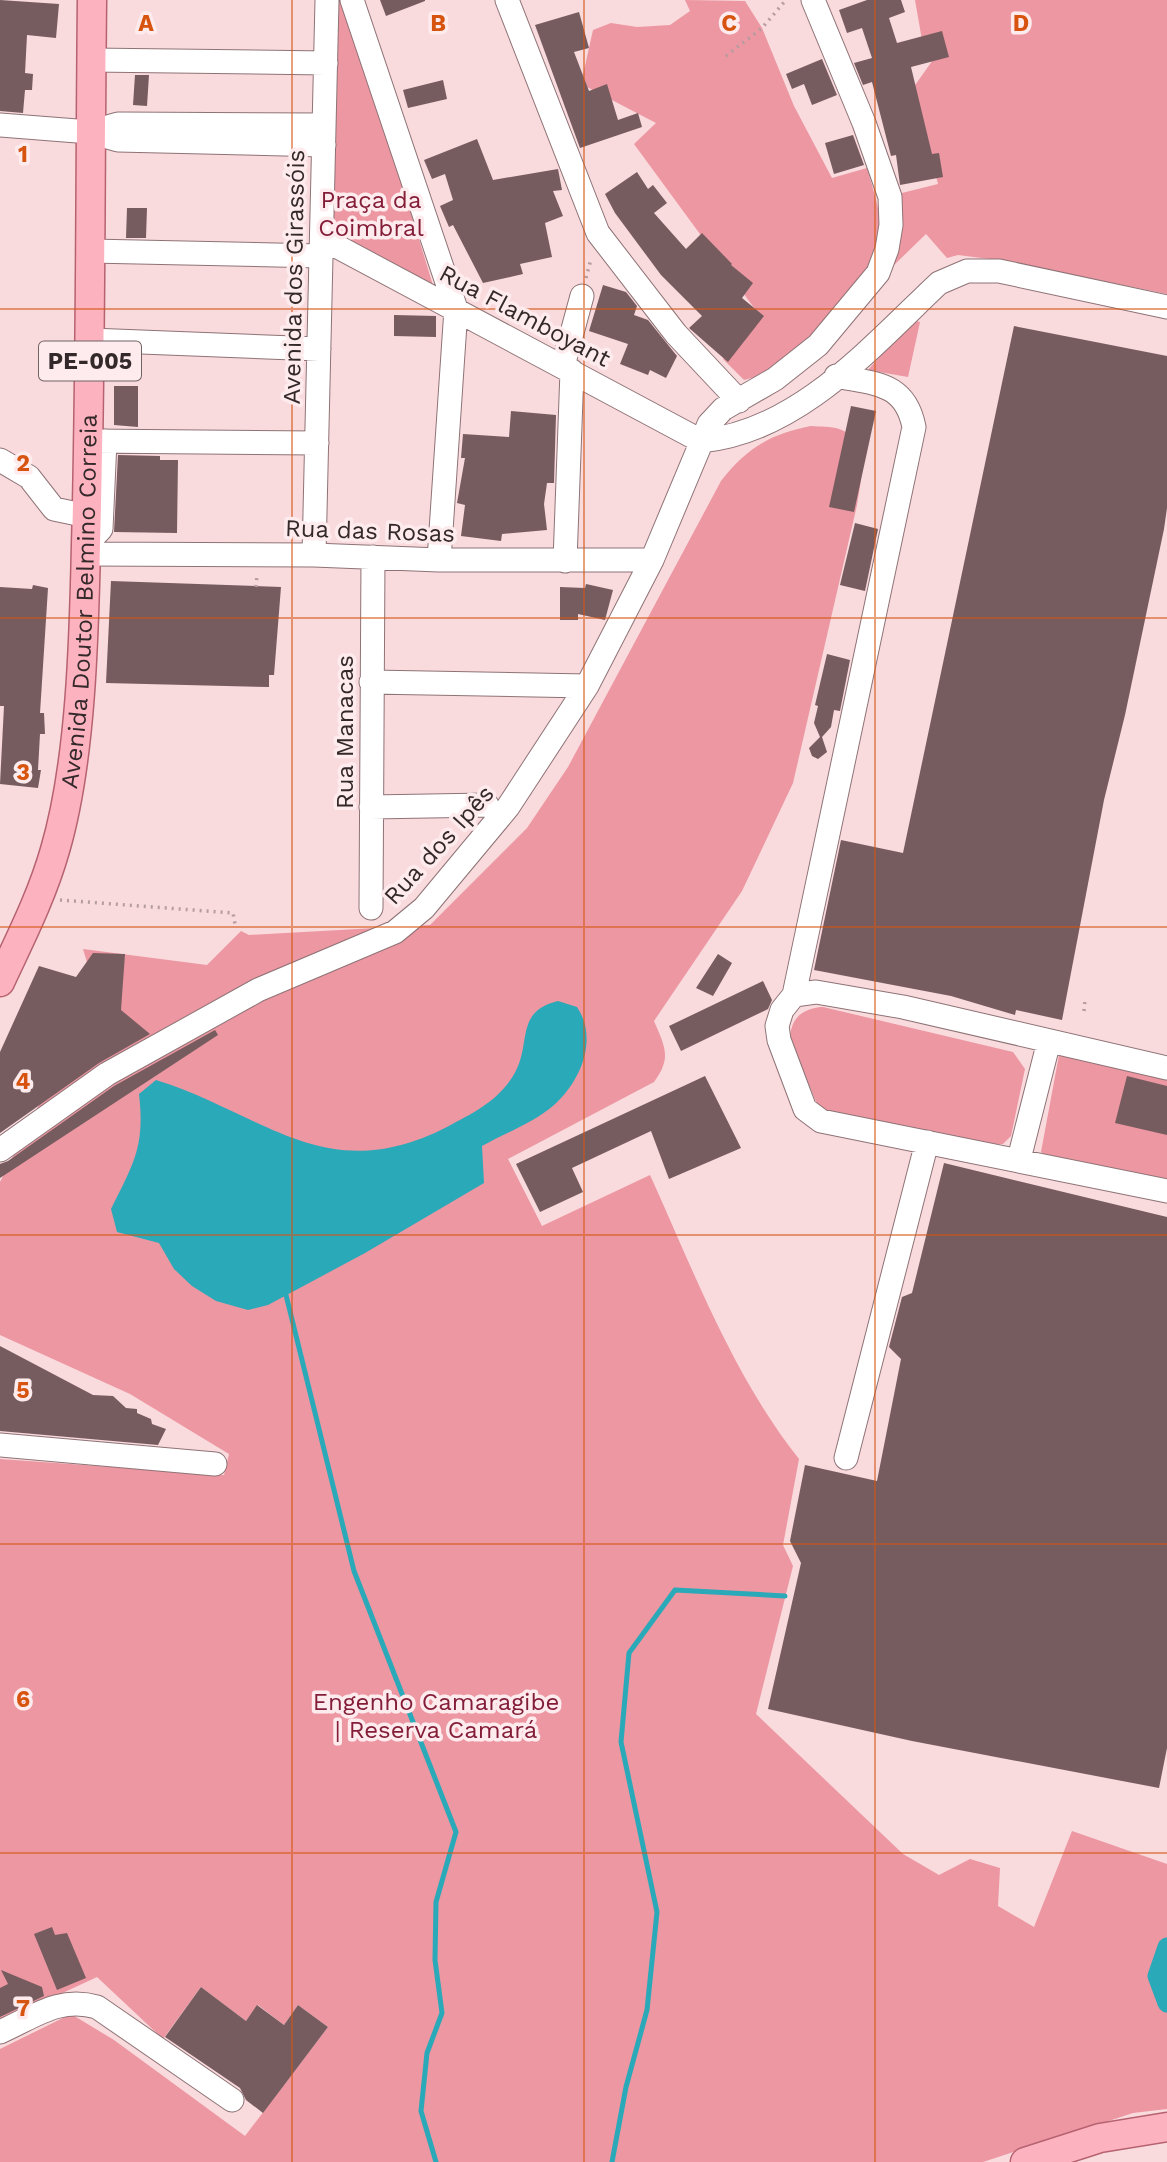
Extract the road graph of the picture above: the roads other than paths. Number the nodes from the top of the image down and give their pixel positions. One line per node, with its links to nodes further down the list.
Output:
1 (92, 0): 6 (main road, Avenida Doutor Belmino Correia / PE-005)
2 (327, 0): 7 (street, Avenida dos Girassóis)
3 (352, 0): 15 (street)
4 (507, 0): 20 (street)
5 (813, 0): 20 (street, Rua dos Ipês)
6 (91, 60): 7 (street); 9 (main road, Avenida Doutor Belmino Correia / PE-005)
7 (326, 63): 10 (street, Avenida dos Girassóis)
8 (0, 125): 9 (street)
9 (90, 132): 10 (street); 12 (main road, Avenida Doutor Belmino Correia / PE-005)
10 (324, 135): 11 (street, Avenida dos Girassóis)
11 (322, 247): 12 (street); 15 (street, Rua Flamboyant); 17 (street, Avenida dos Girassóis)
12 (90, 251): 16 (main road, Avenida Doutor Belmino Correia / PE-005)
13 (582, 296): 18 (street)
14 (1167, 307): 19 (street)
15 (456, 309): 18 (street, Rua Flamboyant); 29 (street)
16 (90, 340): 17 (street); 21 (main road, Avenida Doutor Belmino Correia / PE-005)
17 (319, 349): 23 (street, Avenida dos Girassóis)
18 (568, 369): 22 (street, Rua Flamboyant); 31 (street)
19 (836, 376): 22 (street); 38 (street)
20 (739, 401): 22 (street, Rua dos Ipês)
21 (97, 441): 23 (street); 25 (main road, Avenida Doutor Belmino Correia / PE-005); 26 (street)
22 (701, 441): 30 (street, Rua dos Ipês)
23 (317, 443): 27 (street, Avenida dos Girassóis)
24 (0, 460): 25 (street)
25 (87, 516): 26 (main road, Avenida Doutor Belmino Correia / PE-005)
26 (86, 549): 27 (street, Rua das Rosas); 37 (main road, Avenida Doutor Belmino Correia / PE-005)
27 (314, 555): 28 (street, Rua das Rosas)
28 (373, 557): 29 (street, Rua das Rosas); 32 (street, Rua Manacas)
29 (439, 560): 31 (street, Rua das Rosas)
30 (652, 560): 31 (street, Rua das Rosas); 33 (street, Rua dos Ipês)
31 (565, 561)
32 (371, 681): 33 (street); 35 (street, Rua Manacas)
33 (587, 687): 42 (street, Rua dos Ipês)
34 (487, 805): 35 (street, Rua dos Ipês)
35 (371, 807): 36 (street, Rua Manacas)
36 (371, 908)
37 (0, 982)
38 (794, 995): 39 (street); 41 (street)
39 (1049, 1041): 40 (street); 43 (street)
40 (1167, 1068)
41 (927, 1142): 43 (street); 46 (street)
42 (0, 1150)
43 (1019, 1159): 44 (street)
44 (1167, 1191)
45 (0, 1445): 47 (street)
46 (846, 1458)
47 (215, 1464)
48 (0, 2032): 49 (street)
49 (232, 2100)
50 (1167, 2127): 51 (main road)
51 (1044, 2159)

